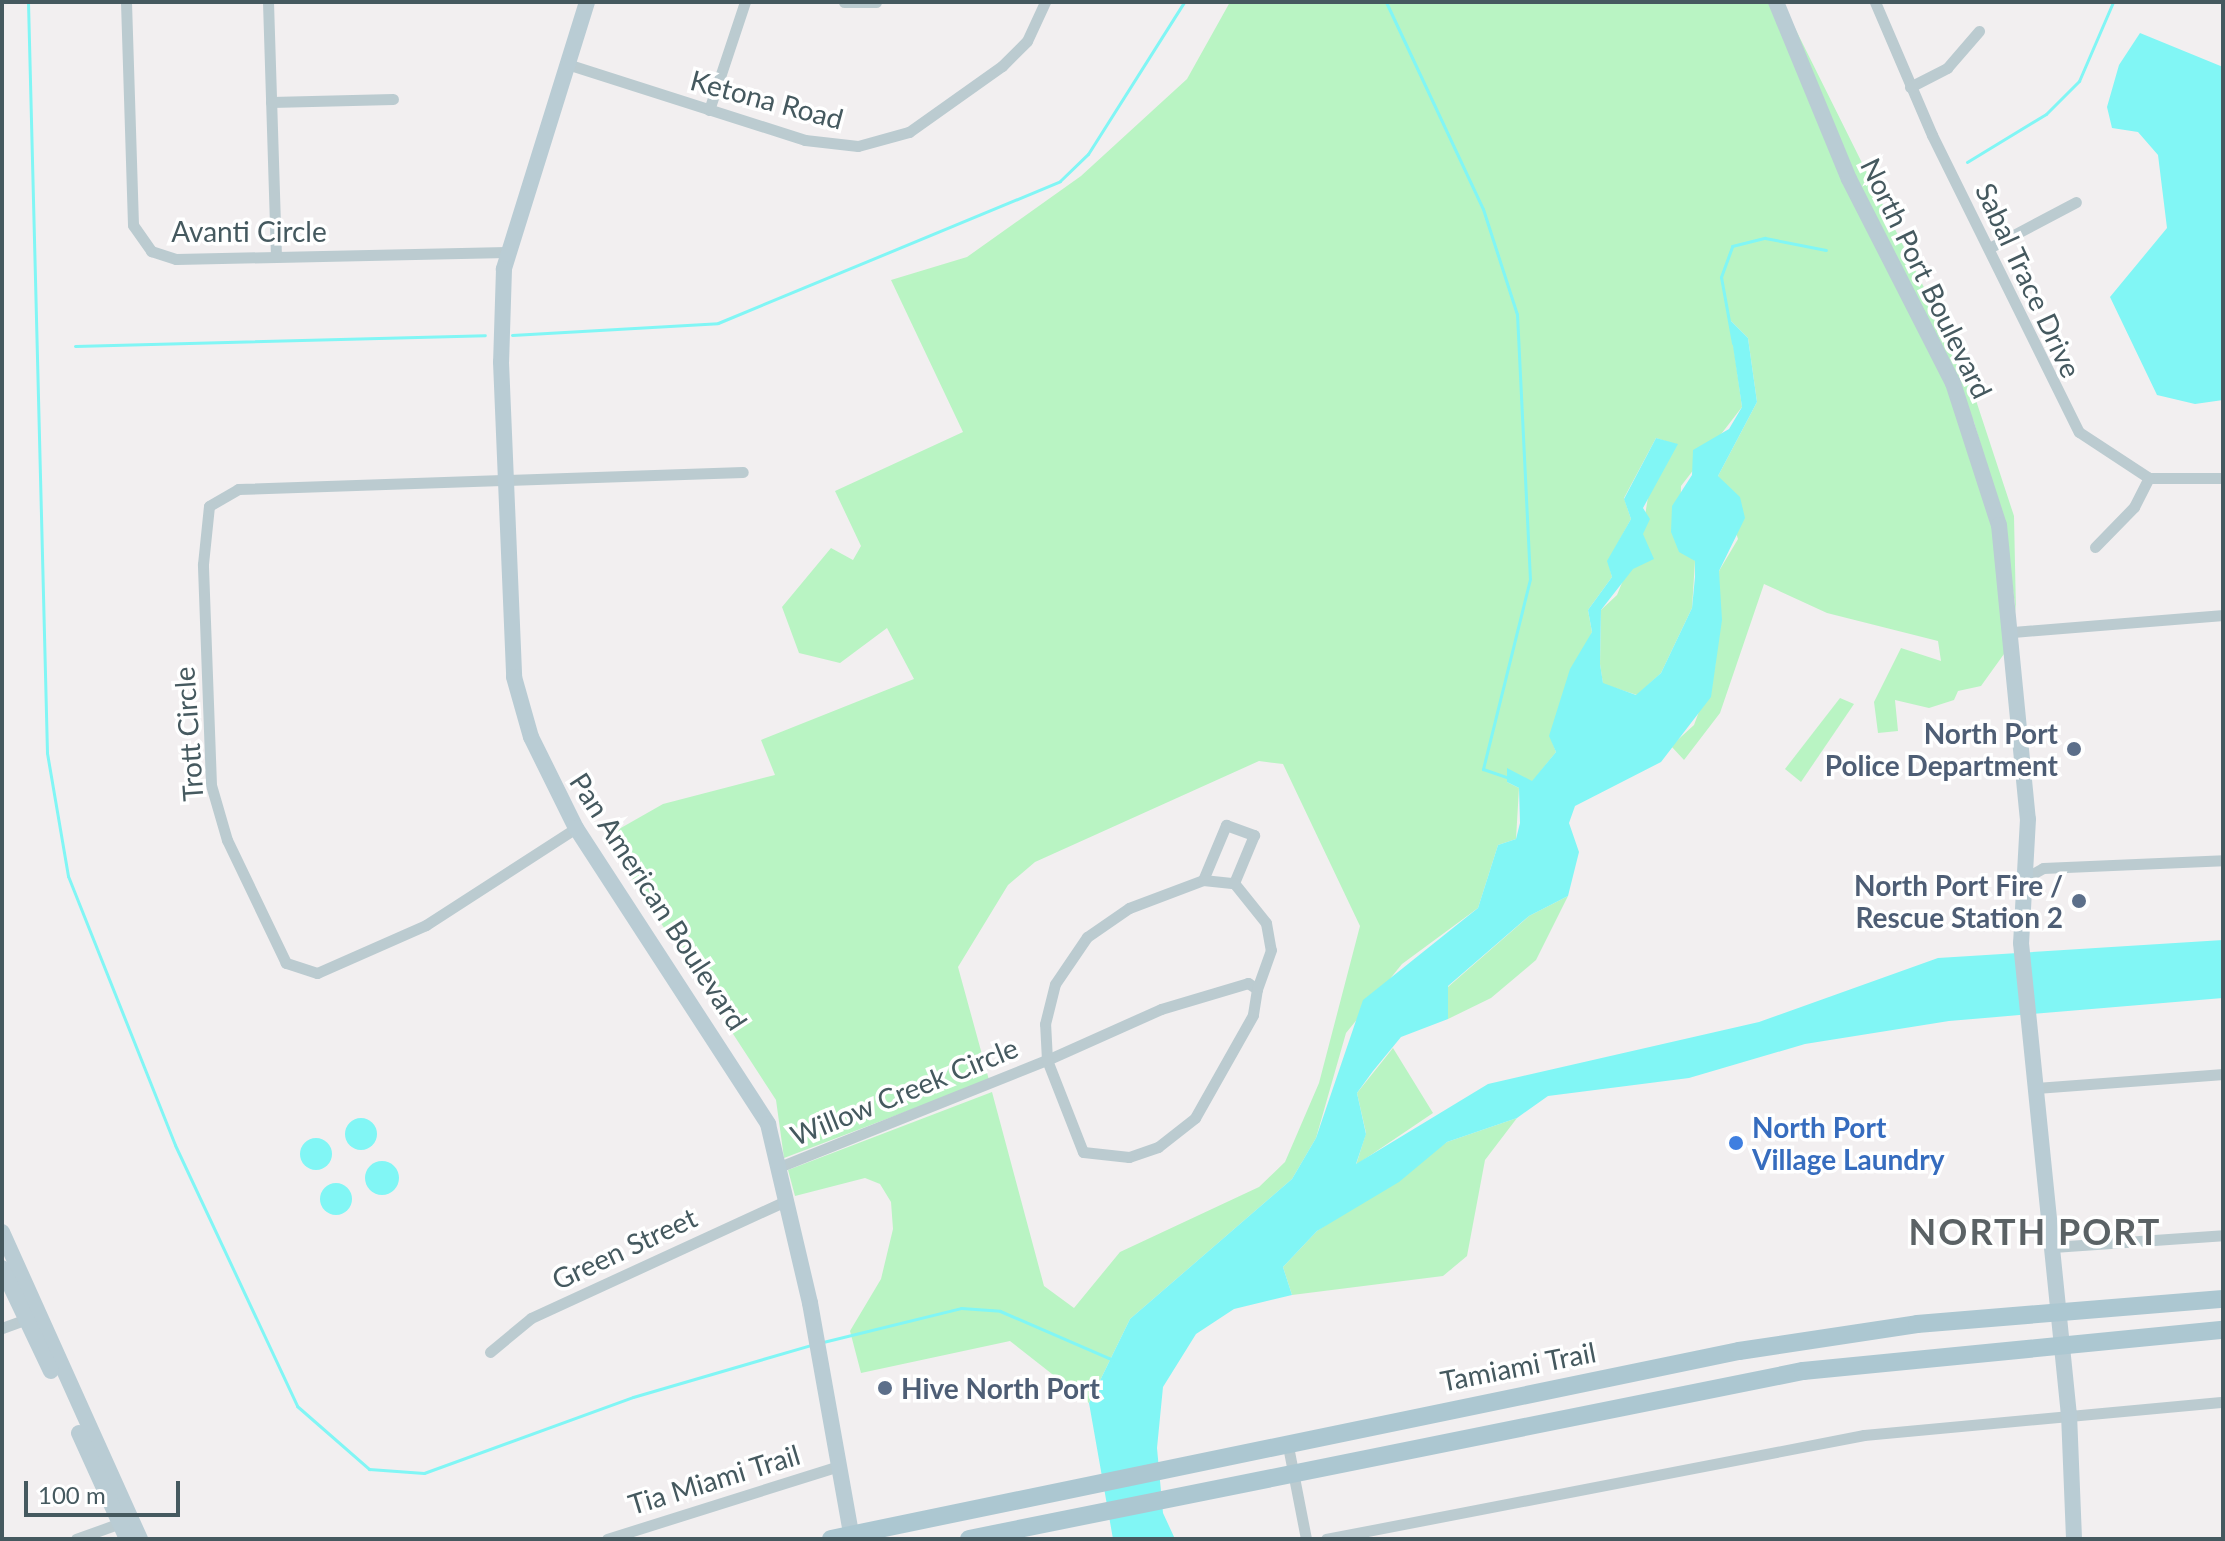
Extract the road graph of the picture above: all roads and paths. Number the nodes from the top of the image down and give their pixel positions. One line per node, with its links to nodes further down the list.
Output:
1 (126, 2): 19 (street, Avanti Circle)
2 (268, 2): 14 (street)
3 (587, 2): 11 (street, Pan American Boulevard)
4 (745, 2): 15 (street)
5 (844, 2): 6 (street)
6 (876, 2)
7 (1045, 2): 15 (street, Ketona Road)
8 (1776, 2): 26 (street, North Port Boulevard)
9 (1875, 2): 12 (street, Sabal Trace Drive)
10 (1979, 31): 12 (street)
11 (567, 64): 15 (street, Ketona Road); 18 (street, Pan American Boulevard)
12 (1910, 87): 17 (street, Sabal Trace Drive)
13 (393, 99): 14 (street)
14 (271, 102): 19 (street)
15 (709, 110)
16 (2076, 202): 17 (street)
17 (1991, 247): 21 (street, Sabal Trace Drive)
18 (507, 252): 19 (street, Avanti Circle); 23 (street, Pan American Boulevard)
19 (276, 256)
20 (743, 472): 23 (street)
21 (2149, 478): 22 (street, Sabal Trace Drive); 24 (street)
22 (2223, 478)
23 (504, 480): 27 (street, Pan American Boulevard); 27 (street, Trott Circle)
24 (2095, 547)
25 (2223, 615): 26 (street)
26 (2013, 632): 29 (street, North Port Boulevard)
27 (576, 828): 36 (street, Pan American Boulevard)
28 (2223, 860): 29 (street)
29 (2027, 877): 35 (street, North Port Boulevard)
30 (1203, 880): 31 (street, Willow Creek Circle); 31 (street); 33 (street, Willow Creek Circle)
31 (1234, 883): 32 (street, Willow Creek Circle)
32 (1257, 989): 33 (street, Willow Creek Circle); 33 (street, Willow Creek Circle)
33 (1047, 1060): 36 (street, Willow Creek Circle)
34 (2223, 1074): 35 (street)
35 (2036, 1088): 40 (street, North Port Boulevard)
36 (779, 1167): 37 (street, Pan American Boulevard)
37 (787, 1200): 48 (street, Green Street); 52 (street, Pan American Boulevard)
38 (2, 1232): 44 (street)
39 (2223, 1235): 40 (street)
40 (2053, 1247): 43 (street, North Port Boulevard)
41 (2, 1268): 44 (street)
42 (2223, 1299): 43 (main road, Tamiami Trail)
43 (2057, 1311): 47 (street, North Port Boulevard); 51 (main road, Tamiami Trail)
44 (32, 1317): 45 (street); 54 (street)
45 (2, 1328)
46 (2223, 1330): 47 (main road)
47 (2062, 1342): 50 (street, North Port Boulevard); 53 (main road)
48 (490, 1352)
49 (2223, 1402): 50 (street)
50 (2069, 1414): 63 (street); 64 (street, North Port Boulevard)
51 (1287, 1441): 53 (street); 55 (main road, Tamiami Trail)
52 (835, 1467): 55 (street, Pan American Boulevard); 59 (street, Tia Miami Trail)
53 (1293, 1472): 61 (main road); 62 (street)
54 (125, 1521): 56 (street); 57 (street); 58 (street)
55 (851, 1536): 60 (main road, Tamiami Trail)
56 (76, 1539)
57 (127, 1539)
58 (140, 1539)
59 (607, 1539)
60 (831, 1539)
61 (969, 1539)
62 (1306, 1539)
63 (1326, 1539)
64 (2074, 1539)

